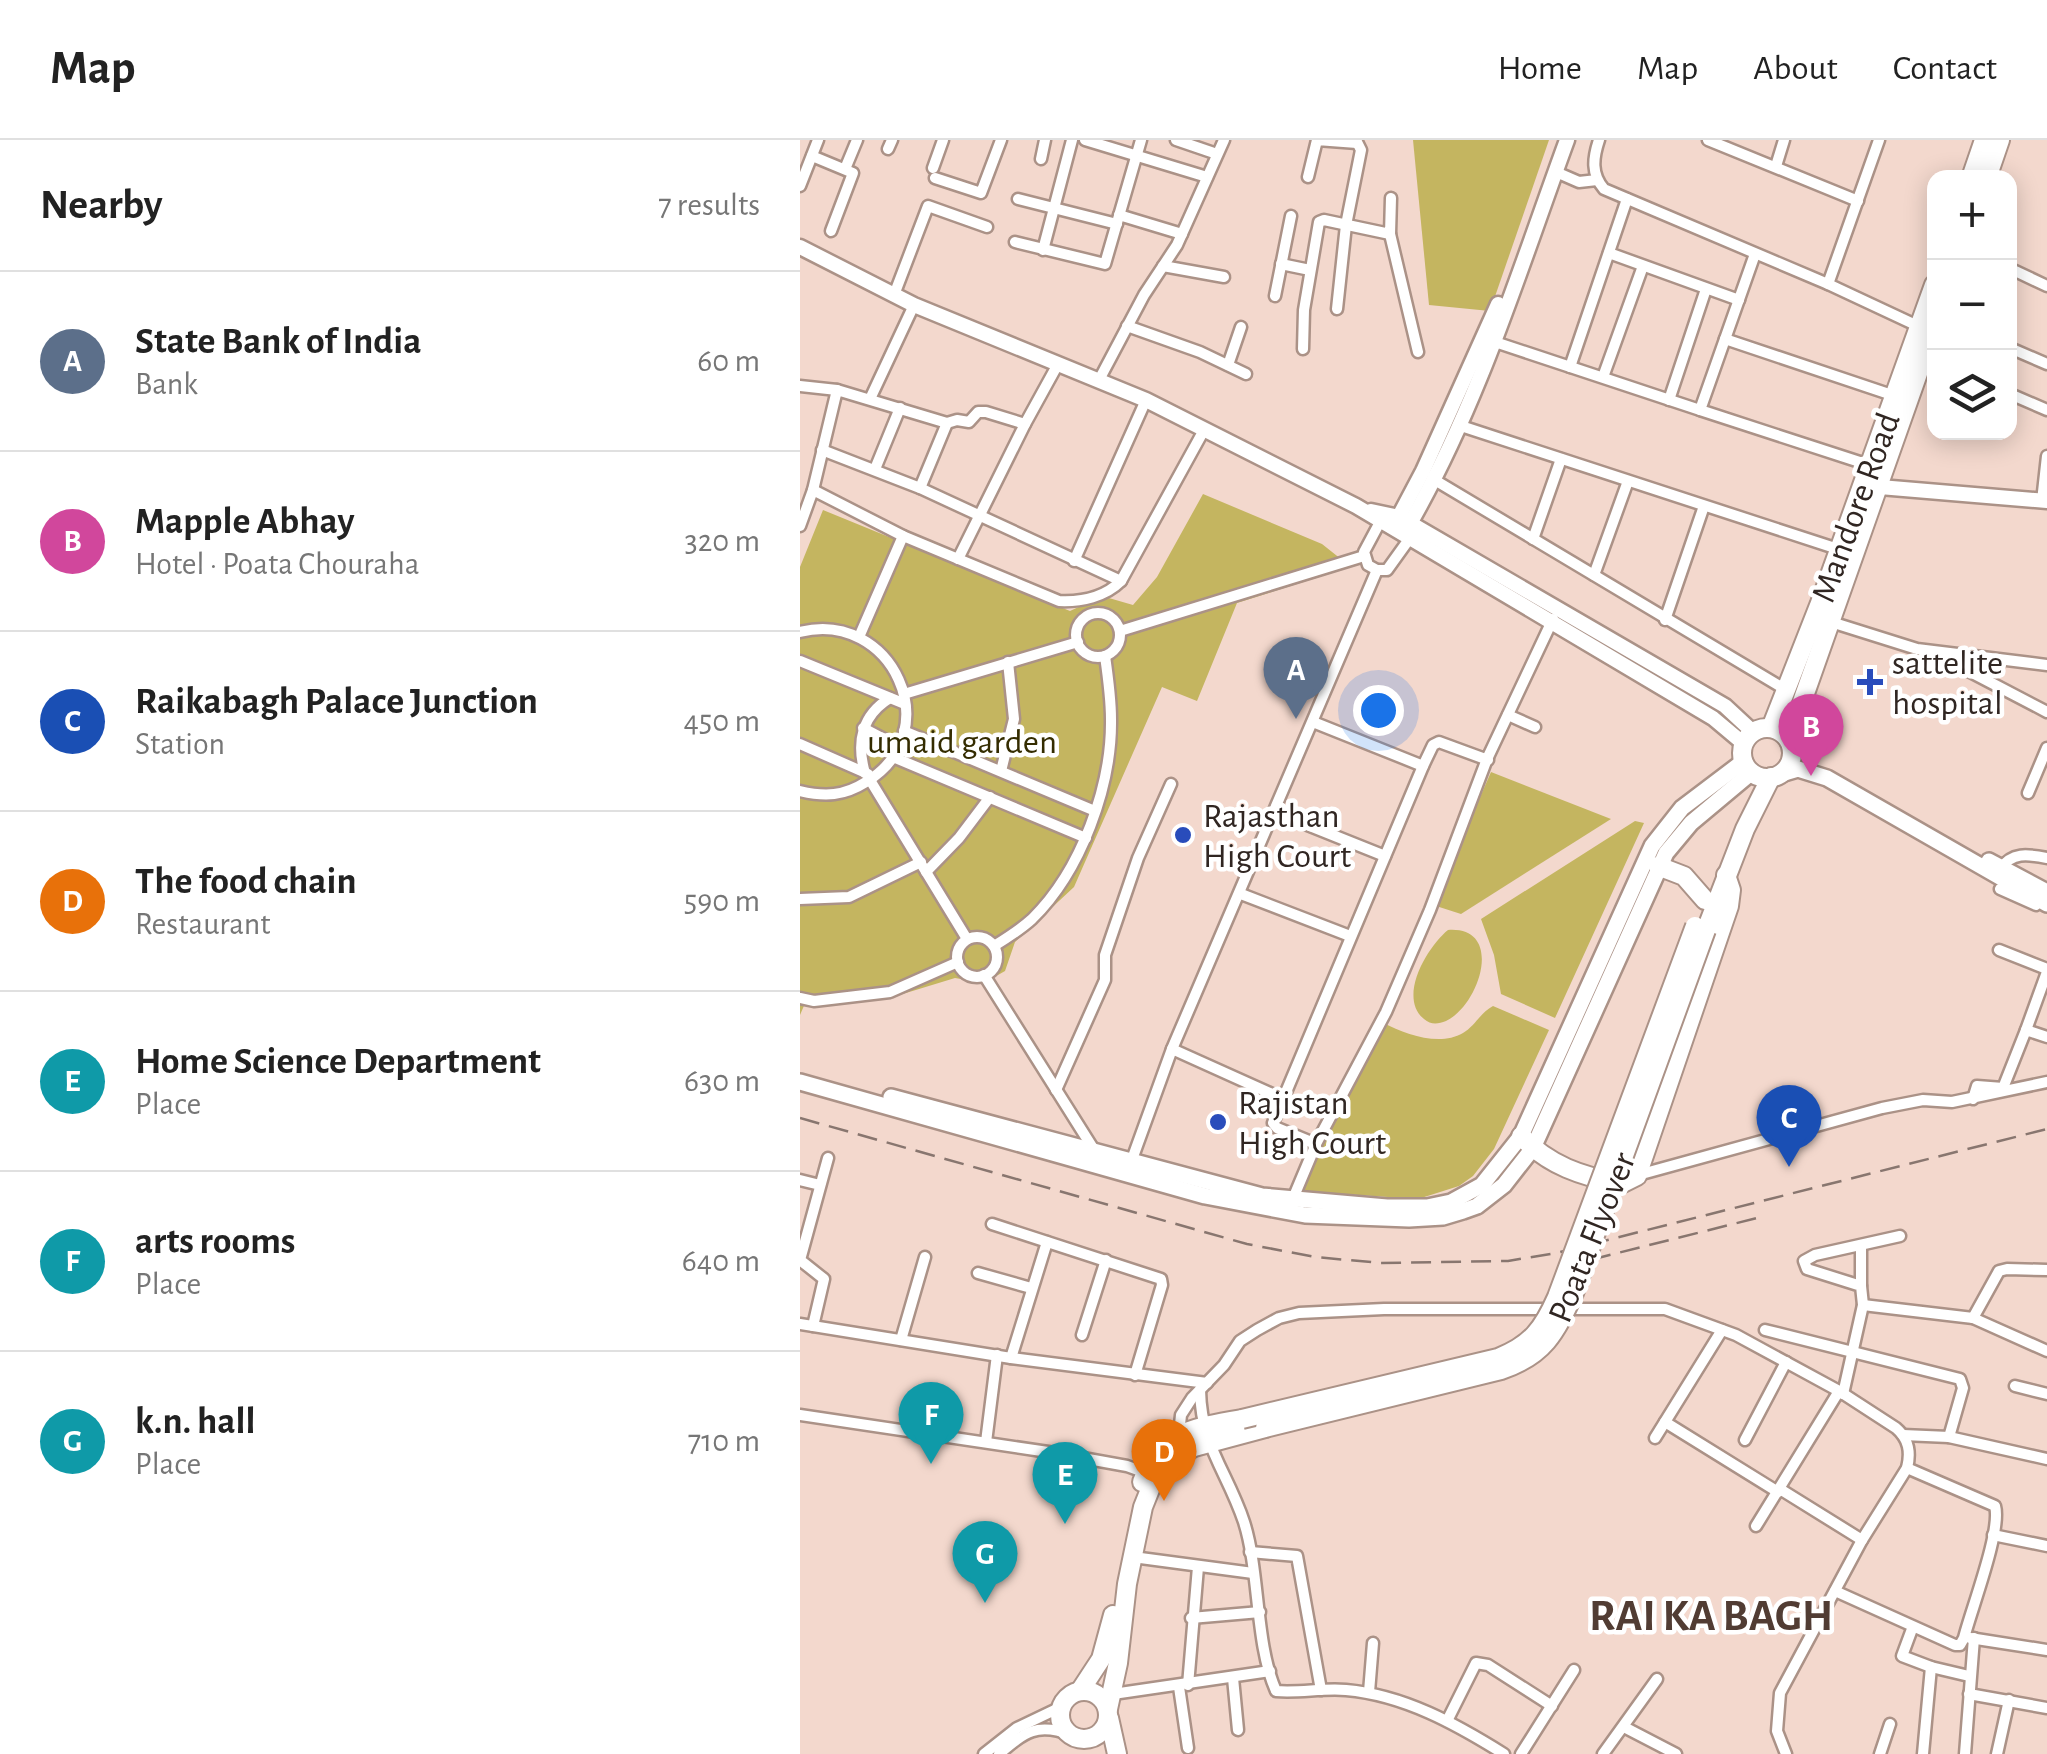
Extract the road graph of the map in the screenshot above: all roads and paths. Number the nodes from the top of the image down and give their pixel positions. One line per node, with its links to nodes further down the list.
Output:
1 (818, 140): 21 (street)
2 (857, 140): 27 (street)
3 (943, 140): 4 (street)
4 (1000, 140)
5 (1045, 140): 23 (street)
6 (1072, 140): 38 (street)
7 (1085, 140): 22 (street)
8 (1141, 140): 22 (street)
9 (1176, 140): 20 (street)
10 (1224, 140): 20 (street)
11 (1558, 140): 109 (street)
12 (1567, 140): 28 (street)
13 (1599, 140): 32 (street)
14 (1708, 140): 24 (street)
15 (1784, 140): 24 (street)
16 (1879, 140): 37 (street)
17 (1984, 140): 25 (highway)
18 (2000, 140): 26 (highway)
19 (1357, 141): 30 (street); 41 (street)
20 (1217, 154): 29 (street)
21 (812, 156): 27 (street); 33 (street)
22 (1137, 156): 29 (street); 40 (street)
23 (1040, 159)
24 (1776, 166): 37 (street)
25 (1974, 170)
26 (1990, 170)
27 (849, 172): 31 (street); 43 (street)
28 (1556, 172): 32 (street); 69 (street)
29 (1208, 177): 44 (street)
30 (1308, 177)
31 (868, 178)
32 (1597, 180): 36 (street)
33 (800, 186)
34 (1018, 198): 38 (street)
35 (1392, 198): 45 (street)
36 (1627, 199): 49 (street); 50 (street)
37 (1858, 201): 57 (street)
38 (1055, 208): 40 (street); 48 (street)
39 (1291, 216): 51 (street)
40 (1118, 220): 44 (street); 48 (street)
41 (1346, 225): 45 (street); 54 (street); 64 (street)
42 (987, 227): 60 (street)
43 (831, 231)
44 (1182, 234): 52 (street)
45 (1390, 234): 72 (street)
46 (1015, 242): 48 (street)
47 (800, 247): 60 (street)
48 (1043, 250)
49 (1609, 254): 53 (street); 77 (street)
50 (1755, 254): 57 (street); 62 (street)
51 (1282, 264): 54 (street); 61 (street)
52 (1163, 266): 56 (street); 65 (street)
53 (1643, 266): 59 (street); 79 (street)
54 (1310, 270): 70 (street)
55 (2017, 272): 58 (street)
56 (1224, 277)
57 (1828, 284): 67 (street)
58 (2047, 286)
59 (1706, 289): 62 (street); 87 (street)
60 (894, 294): 63 (street)
61 (1275, 296)
62 (1739, 300): 68 (street)
63 (914, 304): 73 (street); 85 (street)
64 (1337, 309)
65 (1127, 326): 75 (street); 80 (street)
66 (1240, 326): 75 (street)
67 (1927, 327): 83 (highway, Mandore Road)
68 (1724, 340): 83 (street); 89 (street)
69 (1495, 342): 77 (street); 93 (street)
70 (1303, 350)
71 (2015, 350): 74 (street)
72 (1418, 352)
73 (1058, 364): 80 (street); 92 (street)
74 (2047, 364)
75 (1228, 365): 78 (street)
76 (1927, 365): 102 (highway, Mandore Road)
77 (1570, 367): 79 (street)
78 (1246, 374)
79 (1604, 378): 87 (street)
80 (1099, 380): 86 (street)
81 (800, 386): 82 (street)
82 (838, 390): 85 (street); 95 (street)
83 (1895, 396): 98 (highway, Mandore Road)
84 (2017, 397): 90 (street)
85 (870, 399): 88 (street)
86 (1146, 400): 94 (street); 115 (street)
87 (1669, 400): 89 (street)
88 (900, 408): 91 (street); 99 (street)
89 (1700, 410): 98 (street)
90 (2047, 410)
91 (947, 423): 92 (street); 103 (street)
92 (1025, 424): 107 (street)
93 (1458, 426): 97 (street); 100 (street)
94 (1204, 430): 109 (street); 118 (street)
95 (822, 450): 99 (street); 104 (street)
96 (2047, 456): 105 (street)
97 (1560, 459): 101 (street); 111 (street)
98 (1869, 465): 102 (highway, Mandore Road)
99 (875, 469): 103 (street)
100 (1433, 479): 109 (street); 111 (street)
101 (1628, 481): 106 (street); 117 (street)
102 (1870, 486): 105 (street); 112 (highway, Mandore Road); 121 (highway, Mandore Road)
103 (920, 488): 107 (street)
104 (812, 490): 108 (street); 110 (street)
105 (2045, 501)
106 (1704, 506): 112 (street); 120 (street)
107 (980, 516): 114 (street); 115 (street)
108 (800, 526)
109 (1399, 527): 113 (street); 116 (street); 119 (street)
110 (902, 536): 114 (street); 124 (street)
111 (1533, 539): 117 (street)
112 (1838, 549): 131 (highway, Mandore Road)
113 (1364, 556): 116 (street); 122 (street)
114 (958, 559): 118 (street)
115 (1074, 561): 118 (street)
116 (1377, 570): 136 (street)
117 (1594, 576): 120 (street)
118 (1122, 581)
119 (1555, 615): 135 (street); 144 (street)
120 (1665, 620): 131 (street)
121 (1831, 622): 126 (street); 142 (highway, Mandore Road)
122 (1120, 630): 125 (street); 127 (street)
123 (800, 632): 124 (street)
124 (859, 637): 133 (street)
125 (1078, 642): 127 (street); 129 (street)
126 (1931, 650): 130 (street); 134 (street)
127 (1106, 656): 153 (street)
128 (800, 661): 132 (street)
129 (1008, 662): 133 (street); 147 (street)
130 (2047, 665)
131 (1788, 691): 144 (highway, Mandore Road)
132 (890, 698): 133 (street); 138 (street)
133 (905, 699): 139 (street)
134 (2047, 712)
135 (1508, 714): 137 (street); 145 (street)
136 (1313, 722): 146 (street); 154 (street)
137 (1535, 727)
138 (862, 728): 143 (street); 148 (street)
139 (904, 731): 143 (street); 147 (street)
140 (800, 744): 148 (street)
141 (2047, 748): 151 (street)
142 (1792, 751): 144 (highway, Mandore Road); 144 (highway); 161 (main road)
143 (896, 752): 148 (street); 152 (street)
144 (1759, 758): 158 (main road); 160 (highway, Poata Flyover); 161 (main road); 165 (highway, Poata Flyover); 176 (main road)
145 (1488, 760): 146 (street); 187 (street)
146 (1423, 766): 156 (street)
147 (1001, 771): 153 (street)
148 (870, 776): 150 (street); 159 (street)
149 (1171, 784): 183 (street)
150 (800, 791)
151 (2028, 792)
152 (990, 797): 155 (street); 159 (street)
153 (1095, 811): 155 (street)
154 (1275, 812): 156 (street); 163 (street)
155 (1086, 838): 170 (street)
156 (1384, 856): 168 (street)
157 (2047, 858): 161 (street)
158 (1658, 866): 165 (highway); 176 (main road)
159 (924, 867): 164 (street); 169 (street)
160 (1726, 875): 167 (highway, Poata Flyover); 191 (highway)
161 (2000, 878): 162 (main road); 166 (main road)
162 (2047, 892)
163 (1241, 894): 168 (street); 179 (street)
164 (800, 898)
165 (1705, 900): 167 (highway, Poata Flyover)
166 (2047, 907)
167 (1700, 928): 226 (highway, Poata Flyover, bridge); 226 (highway, Poata Flyover, bridge)
168 (1350, 936): 184 (street)
169 (968, 939): 170 (street); 172 (street)
170 (994, 946): 174 (street)
171 (1999, 950): 173 (street)
172 (958, 962): 174 (street); 175 (street)
173 (2047, 971): 177 (street)
174 (984, 975): 183 (street)
175 (800, 998)
176 (1580, 1020): 186 (main road)
177 (2026, 1030): 178 (street); 185 (street)
178 (2047, 1037)
179 (1172, 1049): 184 (street); 190 (street)
180 (800, 1071): 188 (main road)
181 (800, 1082): 190 (main road)
182 (2047, 1082): 185 (street)
183 (1056, 1090): 188 (street)
184 (1282, 1098): 187 (street)
185 (1974, 1099): 191 (street)
186 (1527, 1142): 190 (main road); 191 (highway); 194 (main road)
187 (1316, 1144): 194 (street)
188 (1096, 1154): 190 (main road)
189 (828, 1158): 193 (street)
190 (1129, 1167): 194 (main road)
191 (1637, 1176)
192 (800, 1180): 193 (street)
193 (820, 1185): 195 (street)
194 (1292, 1201)
195 (806, 1220): 209 (street)
196 (992, 1224): 198 (street)
197 (1900, 1236): 199 (street)
198 (1048, 1242): 201 (street); 205 (street)
199 (1862, 1247): 204 (street); 204 (street)
200 (925, 1257): 213 (street)
201 (1106, 1260): 212 (street); 219 (street)
202 (2047, 1270): 207 (street)
203 (978, 1273): 205 (street)
204 (1861, 1286): 206 (street)
205 (1031, 1288): 217 (street)
206 (1863, 1305): 207 (street); 215 (street)
207 (1974, 1318): 214 (street)
208 (800, 1324): 209 (street)
209 (813, 1326): 213 (street)
210 (1722, 1330): 218 (street); 220 (street); 225 (street)
211 (1766, 1330): 215 (street)
212 (1082, 1335)
213 (901, 1340): 216 (street)
214 (2047, 1351)
215 (1851, 1352): 222 (street); 231 (street)
216 (997, 1355): 217 (street); 233 (street)
217 (1011, 1358): 219 (street)
218 (1786, 1362): 222 (street); 232 (street)
219 (1135, 1375): 220 (street)
220 (1204, 1386): 227 (street); 228 (street)
221 (2015, 1386): 223 (street)
222 (1841, 1392): 229 (street); 238 (street)
223 (2047, 1394)
224 (800, 1415): 233 (street)
225 (1664, 1422): 230 (street); 238 (street)
226 (1237, 1428): 228 (highway, Poata Flyover)
227 (1179, 1432): 228 (highway); 234 (street); 237 (highway)
228 (1205, 1434): 234 (highway); 243 (street)
229 (1904, 1434): 231 (street); 236 (street)
230 (1655, 1438)
231 (1948, 1438): 235 (street)
232 (1746, 1440)
233 (986, 1442): 237 (street)
234 (1182, 1452): 237 (highway)
235 (2047, 1459)
236 (1907, 1468): 240 (street); 241 (street)
237 (1150, 1475): 244 (highway); 262 (highway)
238 (1779, 1490): 239 (street); 241 (street)
239 (1756, 1526)
240 (1993, 1535): 242 (street); 251 (street)
241 (1862, 1540): 247 (street)
242 (2047, 1546)
243 (1250, 1552): 246 (street); 261 (street)
244 (1132, 1557): 245 (street); 268 (highway)
245 (1198, 1567): 246 (street); 249 (street)
246 (1253, 1572): 248 (street)
247 (1835, 1591): 250 (street); 283 (street)
248 (1260, 1612): 249 (street); 256 (street)
249 (1191, 1618): 260 (street)
250 (1912, 1628): 251 (street); 254 (street)
251 (1969, 1638): 253 (street); 257 (street)
252 (1374, 1643): 263 (street)
253 (2047, 1650)
254 (1931, 1667): 257 (street); 285 (street)
255 (1574, 1670): 266 (street)
256 (1270, 1671): 258 (street); 261 (street)
257 (1969, 1676): 264 (street)
258 (1233, 1678): 260 (street); 273 (street)
259 (1658, 1679): 272 (street)
260 (1183, 1686): 268 (street); 275 (street)
261 (1321, 1690): 263 (street)
262 (1080, 1691): 267 (highway); 268 (highway)
263 (1369, 1692): 270 (street)
264 (1969, 1694): 265 (street); 286 (street)
265 (2008, 1700): 269 (street); 287 (street)
266 (1552, 1706): 270 (street); 280 (street)
267 (1062, 1707): 274 (highway); 276 (street)
268 (1110, 1707): 274 (highway); 278 (highway)
269 (2047, 1708)
270 (1448, 1719): 279 (street)
271 (1890, 1724): 284 (street)
272 (1624, 1727): 281 (street); 282 (street)
273 (1238, 1730)
274 (1078, 1742): 277 (street)
275 (1188, 1748)
276 (984, 1754)
277 (998, 1754)
278 (1117, 1754)
279 (1504, 1754)
280 (1521, 1754)
281 (1603, 1754)
282 (1676, 1754)
283 (1786, 1754)
284 (1880, 1754)
285 (1922, 1754)
286 (1966, 1754)
287 (1997, 1754)

